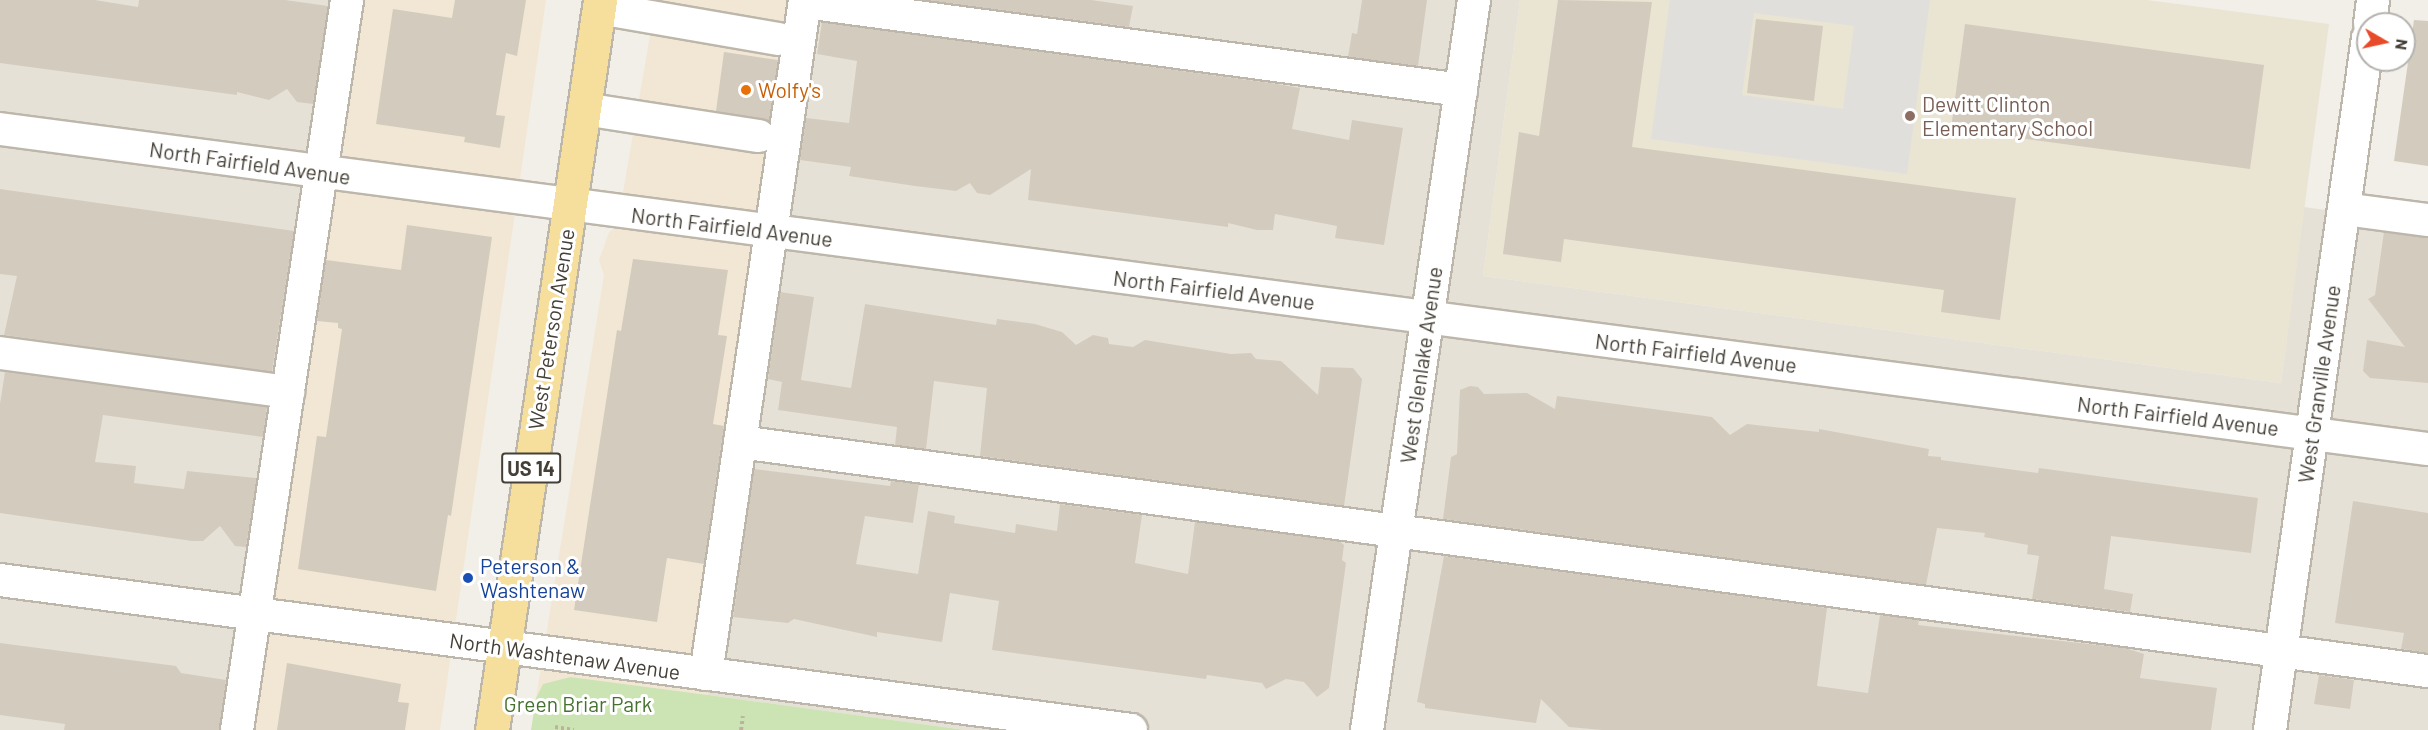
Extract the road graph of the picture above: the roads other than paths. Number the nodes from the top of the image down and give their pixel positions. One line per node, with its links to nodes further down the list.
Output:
1 (347, 0): 11 (street)
2 (1474, 0): 7 (street, West Glenlake Avenue)
3 (805, 1): 7 (street); 15 (street)
4 (599, 4): 5 (street); 8 (main road, West Peterson Avenue / US 14)
5 (778, 39)
6 (2363, 72): 13 (street, West Granville Avenue)
7 (1461, 90): 16 (street, West Glenlake Avenue)
8 (584, 109): 10 (street); 12 (main road, West Peterson Avenue / US 14)
9 (0, 129): 11 (street, North Fairfield Avenue)
10 (759, 136)
11 (321, 172): 12 (street, North Fairfield Avenue); 18 (street)
12 (570, 206): 15 (street, North Fairfield Avenue); 25 (main road, West Peterson Avenue / US 14)
13 (2344, 209): 14 (street); 19 (street, West Granville Avenue)
14 (2428, 220)
15 (771, 232): 16 (street, North Fairfield Avenue); 20 (street)
16 (1428, 318): 19 (street, North Fairfield Avenue); 22 (street, West Glenlake Avenue)
17 (0, 353): 18 (street)
18 (288, 392): 24 (street)
19 (2312, 434): 21 (street, North Fairfield Avenue); 26 (street, West Granville Avenue)
20 (740, 442): 22 (street); 28 (street)
21 (2428, 450)
22 (1396, 532): 26 (street); 32 (street, West Glenlake Avenue)
23 (0, 580): 24 (street, North Washtenaw Avenue)
24 (255, 614): 25 (street, North Washtenaw Avenue); 29 (street)
25 (504, 648): 28 (street, North Washtenaw Avenue); 30 (main road, West Peterson Avenue / US 14)
26 (2281, 651): 27 (street); 33 (street, West Granville Avenue)
27 (2428, 671)
28 (706, 674): 31 (street, North Washtenaw Avenue)
29 (237, 730)
30 (492, 730)
31 (1131, 730)
32 (1367, 730)
33 (2270, 730)

